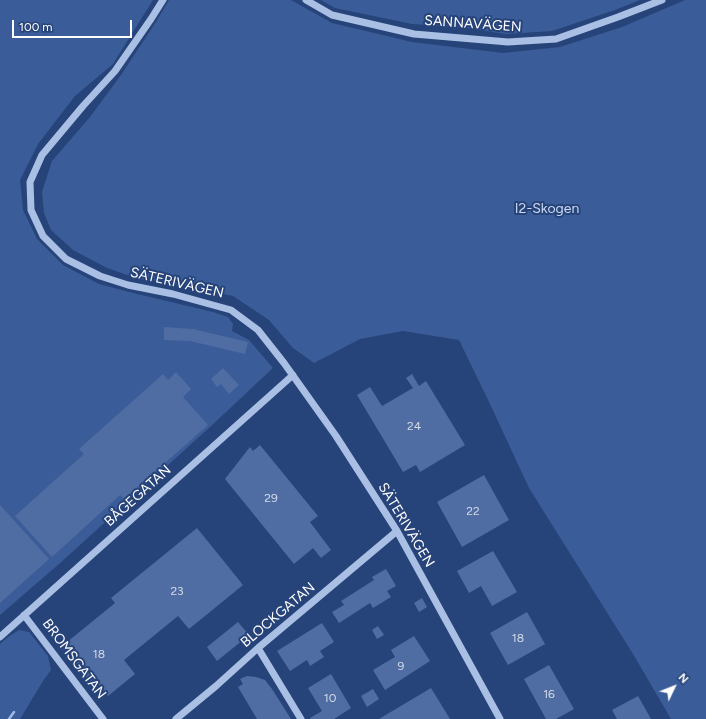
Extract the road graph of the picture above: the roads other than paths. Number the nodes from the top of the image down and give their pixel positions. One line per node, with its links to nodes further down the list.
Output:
1 (163, 0): 4 (street, SÄTERIVÄGEN)
2 (306, 0): 3 (street, SANNAVÄGEN)
3 (662, 0)
4 (293, 375): 5 (street, SÄTERIVÄGEN); 6 (street, BÅGEGATAN)
5 (397, 531): 8 (street, BLOCKGATAN); 12 (street, SÄTERIVÄGEN)
6 (24, 615): 7 (street, BÅGEGATAN); 9 (street, BROMSGATAN)
7 (0, 637)
8 (258, 648): 10 (street, BLOCKGATAN); 11 (street)
9 (103, 719)
10 (176, 719)
11 (301, 719)
12 (500, 719)

